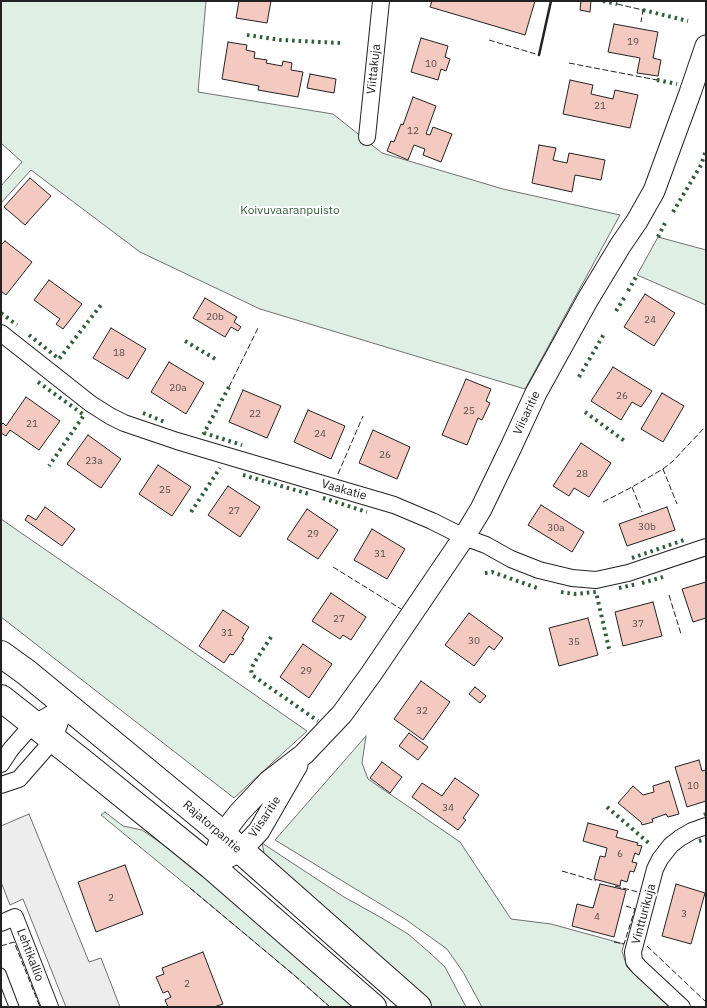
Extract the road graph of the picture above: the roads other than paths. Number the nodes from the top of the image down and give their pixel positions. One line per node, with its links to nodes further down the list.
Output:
1 (381, 1): 3 (street, Viittakuja)
2 (706, 46): 5 (street, Viisaritie)
3 (367, 137)
4 (1, 333): 5 (street, Vaakatie)
5 (464, 537): 6 (street, Vaakatie); 15 (street, Viisaritie)
6 (706, 548)
7 (1, 654): 9 (main road, Rajatorpantie)
8 (1, 698): 10 (main road)
9 (66, 705): 10 (street); 11 (street); 15 (main road, Rajatorpantie)
10 (33, 724): 11 (main road); 12 (street)
11 (54, 739): 13 (street); 16 (main road)
12 (1, 764)
13 (1, 785)
14 (706, 826): 23 (street, Vintturikuja)
15 (231, 843): 16 (street, Viisaritie); 22 (main road, Rajatorpantie)
16 (211, 866): 21 (main road)
17 (1, 923): 20 (street, Lehtikallio)
18 (1, 973): 19 (lane)
19 (14, 1007)
20 (50, 1007)
21 (373, 1007)
22 (418, 1007)
23 (682, 1007)

